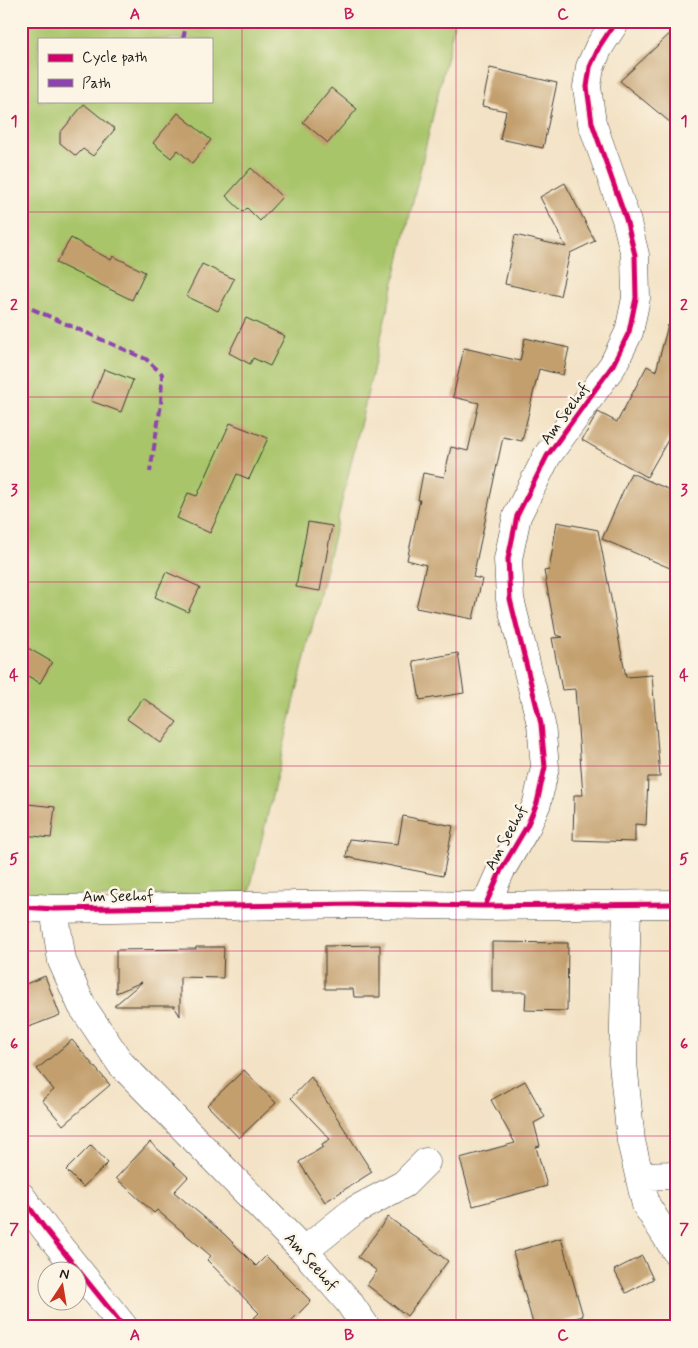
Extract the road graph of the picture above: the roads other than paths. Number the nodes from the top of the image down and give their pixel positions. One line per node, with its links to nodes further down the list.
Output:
1 (616, 21): 4 (street, Am Seehof)
2 (677, 904): 3 (street, Am Seehof)
3 (627, 905): 4 (street, Am Seehof); 9 (street)
4 (485, 906): 6 (street, Am Seehof)
5 (21, 907): 6 (street, Am Seehof)
6 (54, 909): 11 (street, Am Seehof)
7 (426, 1162): 11 (street)
8 (677, 1174): 9 (street)
9 (639, 1176): 12 (street)
10 (21, 1196): 13 (street)
11 (304, 1251): 14 (street, Am Seehof)
12 (677, 1253)
13 (124, 1327)
14 (366, 1327)

